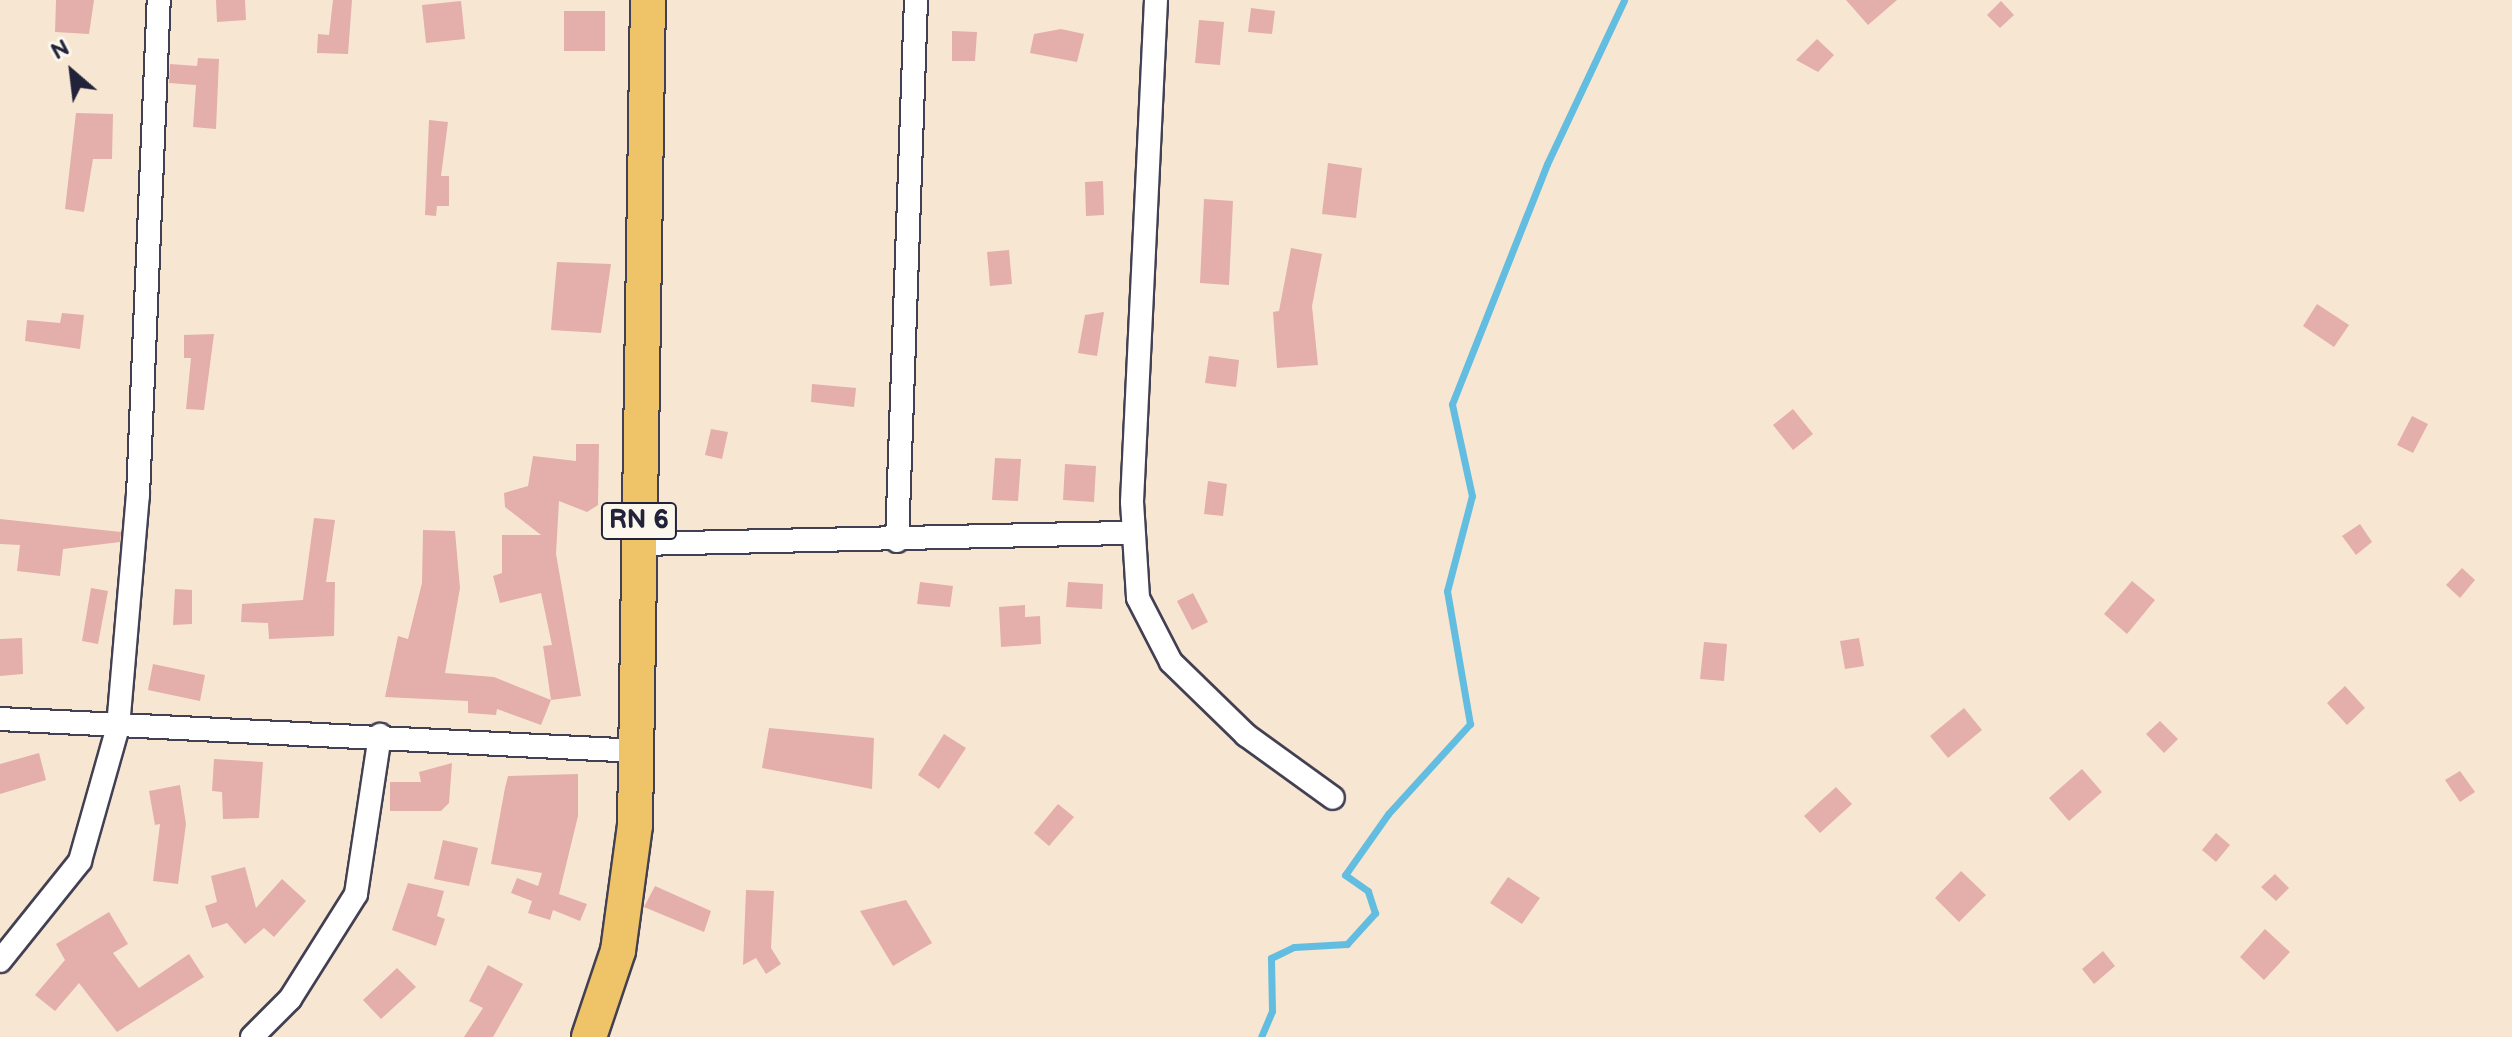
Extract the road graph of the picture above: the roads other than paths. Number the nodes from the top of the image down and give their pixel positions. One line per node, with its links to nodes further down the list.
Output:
1 (159, 0): 9 (street)
2 (648, 0): 7 (main road, RN 6)
3 (916, 0): 6 (street)
4 (1156, 0): 5 (street)
5 (1133, 533): 6 (street); 12 (street)
6 (897, 541): 7 (street)
7 (639, 544): 11 (main road, RN 6)
8 (0, 719): 9 (street)
9 (118, 727): 10 (street); 13 (street)
10 (380, 735): 11 (street); 14 (street)
11 (638, 751): 15 (main road, RN 6)
12 (1333, 798)
13 (0, 961)
14 (252, 1037)
15 (589, 1037)

